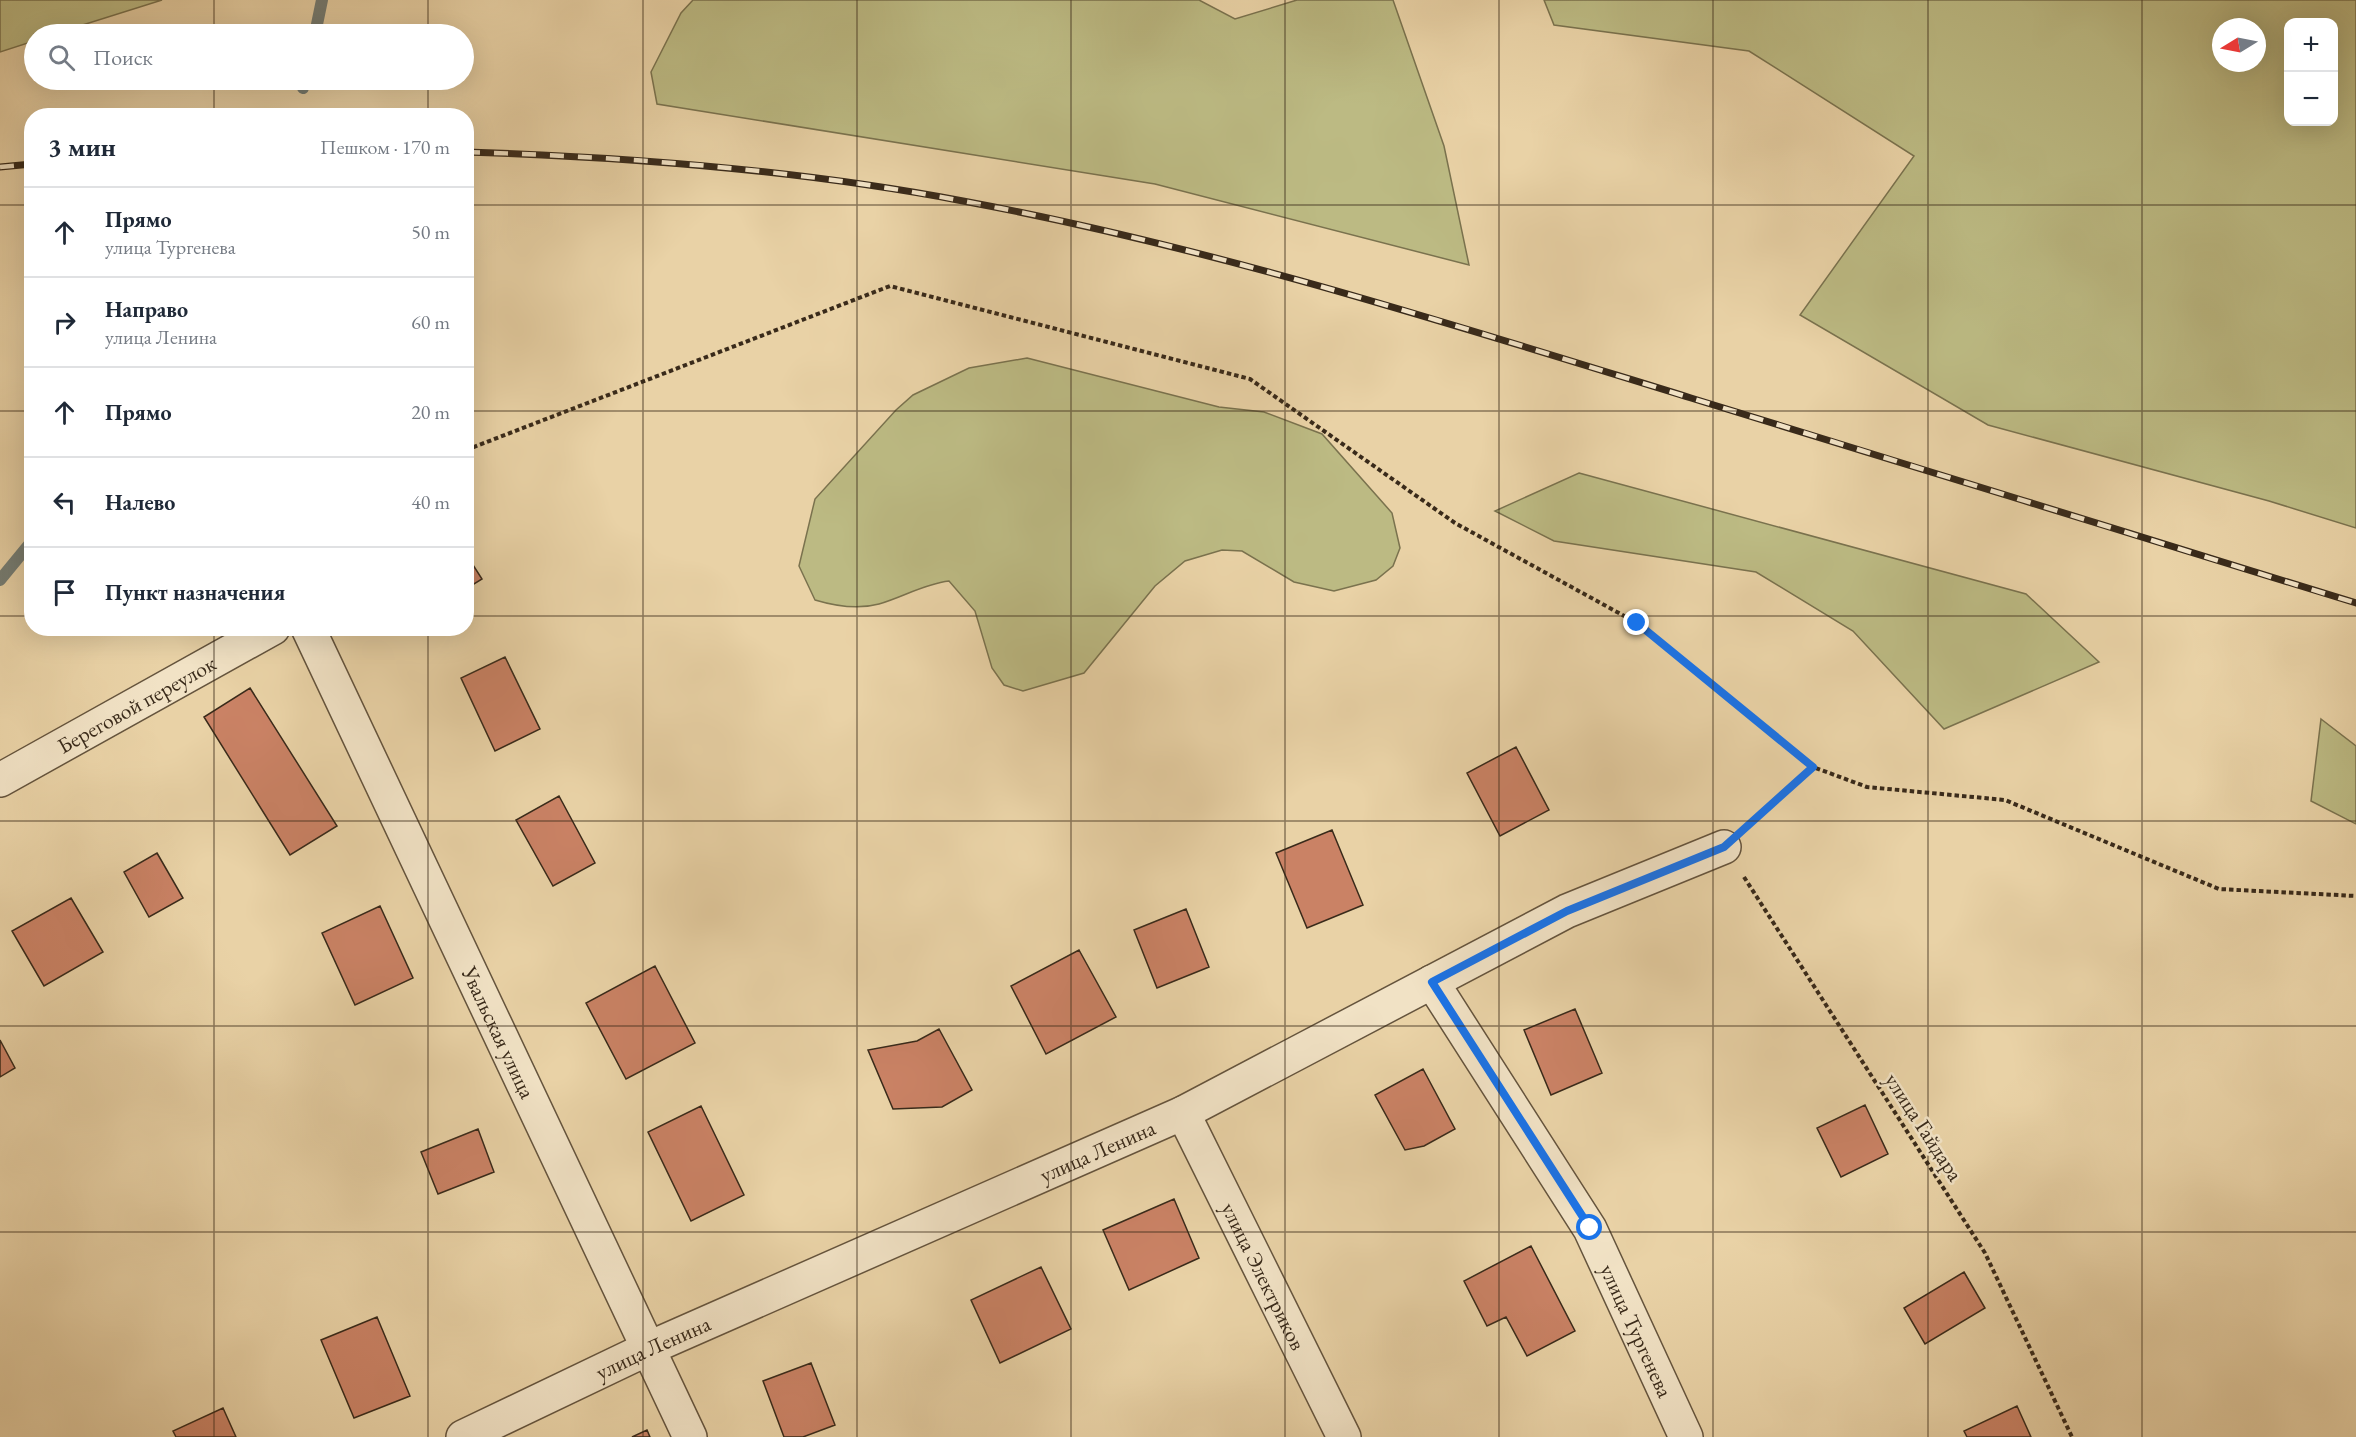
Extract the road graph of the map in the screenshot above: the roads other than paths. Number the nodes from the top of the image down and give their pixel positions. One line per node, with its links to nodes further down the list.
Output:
1 (259, 636): 3 (street, Береговой переулок)
2 (312, 636): 7 (street, Увальская улица)
3 (0, 780)
4 (1724, 847): 5 (street, улица Ленина)
5 (1432, 982): 6 (street, улица Ленина); 11 (street, улица Тургенева)
6 (1183, 1113): 7 (street, улица Ленина); 10 (street, улица Электриков)
7 (647, 1349): 8 (street, улица Ленина); 9 (street, Увальская улица)
8 (463, 1437)
9 (690, 1437)
10 (1344, 1437)
11 (1686, 1437)

